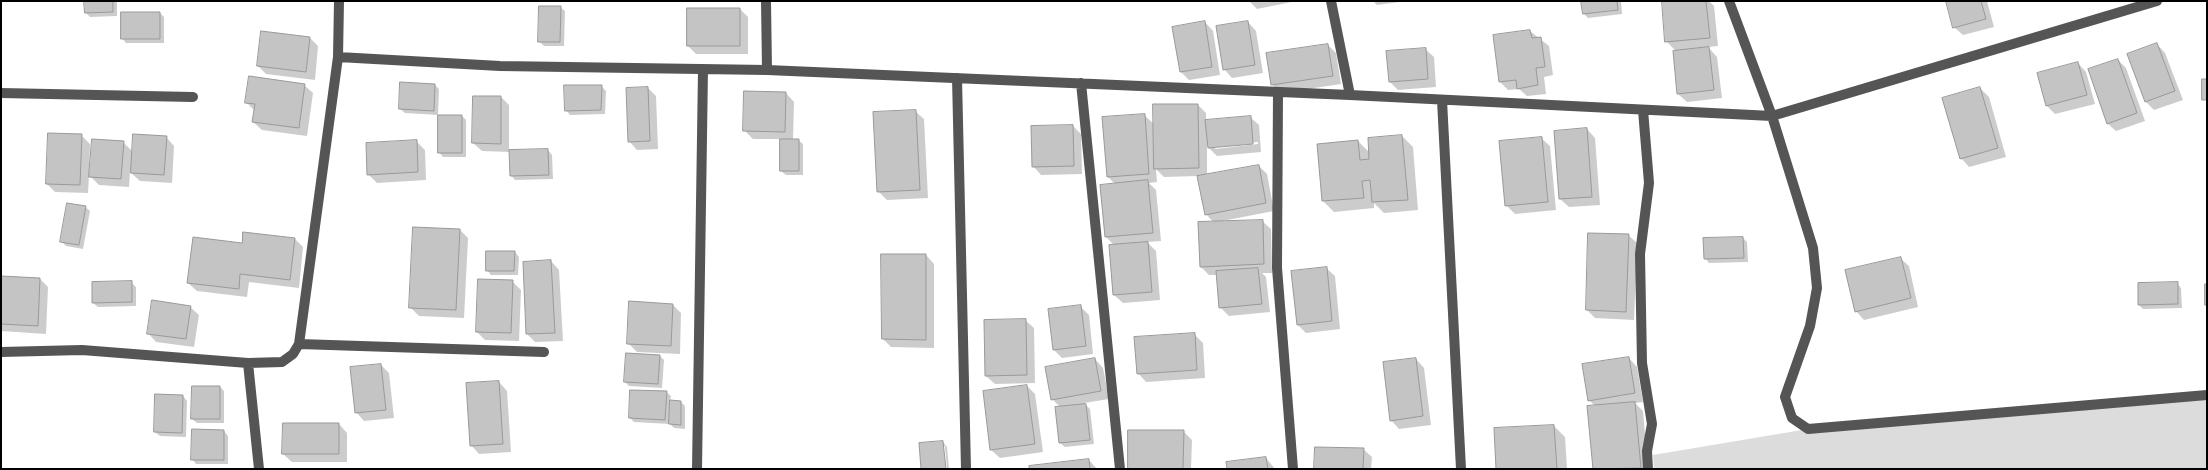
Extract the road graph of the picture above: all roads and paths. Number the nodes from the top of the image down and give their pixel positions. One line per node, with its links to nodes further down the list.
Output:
1 (339, 1): 6 (street)
2 (766, 1): 8 (street)
3 (1331, 1): 13 (street)
4 (1729, 1): 17 (street)
5 (2157, 1): 17 (street)
6 (338, 57): 7 (street); 18 (street)
7 (703, 70): 8 (street); 24 (street)
8 (767, 70): 9 (street)
9 (957, 78): 10 (street); 25 (street)
10 (1081, 84): 11 (street); 26 (street)
11 (1278, 92): 13 (street); 27 (street)
12 (1, 93): 14 (street)
13 (1350, 95): 15 (street)
14 (193, 97)
15 (1442, 100): 16 (street); 28 (street)
16 (1643, 110): 17 (street); 29 (street)
17 (1772, 116): 22 (street)
18 (299, 344): 20 (street); 21 (street)
19 (1, 352): 21 (street)
20 (544, 352)
21 (248, 363): 23 (street)
22 (2207, 395)
23 (259, 469)
24 (697, 469)
25 (966, 469)
26 (1120, 469)
27 (1293, 469)
28 (1461, 469)
29 (1648, 469)

